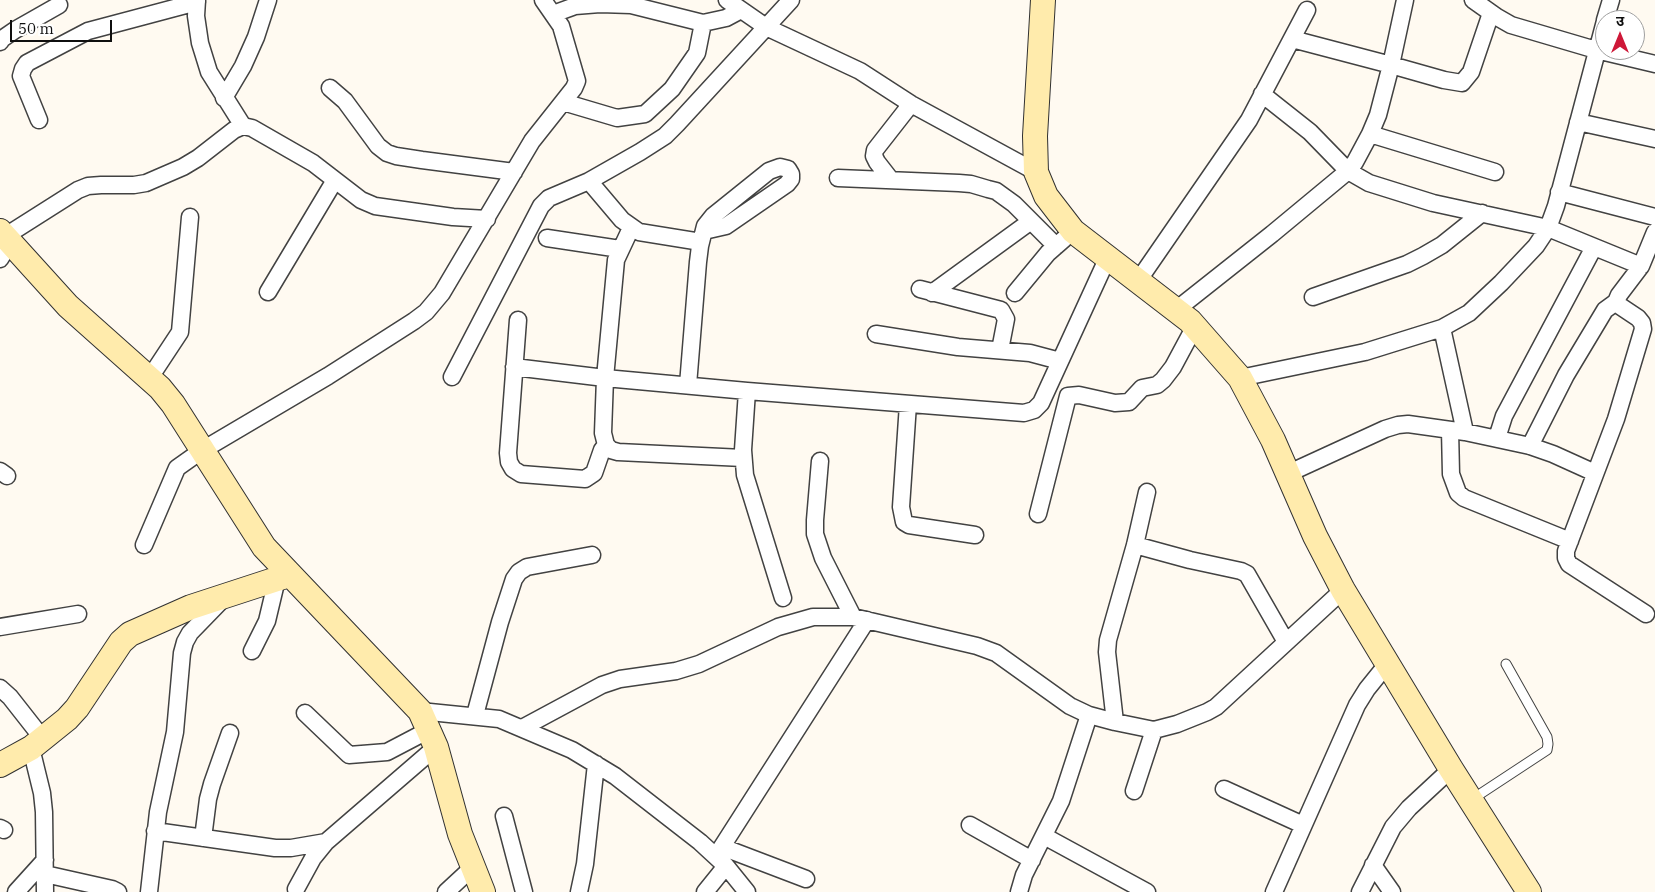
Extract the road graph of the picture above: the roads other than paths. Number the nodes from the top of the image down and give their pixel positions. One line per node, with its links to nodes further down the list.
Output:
1 (268, 0): 25 (street)
2 (543, 0): 13 (street)
3 (728, 0): 10 (street)
4 (791, 0): 15 (street)
5 (1043, 0): 35 (street)
6 (1405, 0): 22 (street)
7 (1473, 0): 12 (street)
8 (197, 1): 25 (street); 28 (street)
9 (59, 5): 17 (street)
10 (741, 10): 14 (street); 15 (street)
11 (1307, 10): 16 (street)
12 (1491, 13): 18 (street); 22 (street)
13 (553, 14): 14 (street); 26 (street)
14 (703, 23): 26 (street)
15 (766, 27): 27 (street); 40 (street)
16 (1292, 39): 22 (street); 24 (street)
17 (0, 42)
18 (1595, 50)
19 (1595, 54): 29 (street)
20 (1638, 60): 21 (street)
21 (1655, 64)
22 (1391, 65): 31 (street)
23 (330, 88): 34 (street)
24 (1262, 94): 33 (street); 58 (street)
25 (224, 98): 30 (street)
26 (563, 102): 34 (street)
27 (911, 104): 35 (street); 39 (street)
28 (39, 120)
29 (1578, 122): 32 (street); 41 (street)
30 (243, 126): 38 (street); 53 (street)
31 (1370, 134): 33 (street); 36 (street)
32 (1655, 139)
33 (1348, 171): 42 (street); 63 (street)
34 (514, 172): 45 (street)
35 (1036, 172): 52 (street)
36 (1495, 172)
37 (838, 178): 39 (street)
38 (335, 180): 45 (street); 59 (street)
39 (891, 180): 46 (street)
40 (589, 181): 47 (street); 72 (street)
41 (1559, 192): 44 (street); 48 (street)
42 (1482, 213): 48 (street); 61 (street)
43 (190, 217): 75 (street)
44 (1655, 217)
45 (487, 219): 83 (street)
46 (1031, 221): 52 (street); 69 (street)
47 (631, 228): 50 (street); 55 (street)
48 (1548, 228): 54 (street); 67 (street)
49 (1655, 232): 57 (street)
50 (702, 237): 50 (street); 76 (street)
51 (546, 238): 55 (street)
52 (1065, 238): 56 (street); 60 (street)
53 (4, 242): 75 (street)
54 (1594, 247): 57 (street); 80 (street)
55 (620, 249): 73 (street)
56 (1108, 258): 58 (street); 70 (street)
57 (1641, 266): 62 (street)
58 (1138, 281): 63 (street)
59 (268, 292)
60 (1015, 293)
61 (1313, 296)
62 (1616, 302): 65 (street); 82 (street)
63 (1176, 310): 66 (street)
64 (518, 320): 71 (street)
65 (1649, 325): 86 (street)
66 (1195, 326): 74 (street); 89 (street)
67 (1442, 328): 74 (street); 79 (street)
68 (876, 334): 69 (street)
69 (1000, 350): 70 (street)
70 (1060, 361): 78 (street)
71 (514, 367): 73 (street); 81 (street)
72 (452, 377)
73 (605, 378): 76 (street); 81 (street)
74 (1240, 378): 87 (street)
75 (149, 379): 83 (street)
76 (688, 385): 77 (street)
77 (747, 391): 78 (street); 84 (street)
78 (908, 404): 90 (street)
79 (1457, 431): 80 (street); 87 (street); 91 (street)
80 (1496, 438): 82 (street)
81 (606, 444): 84 (street)
82 (1530, 446): 86 (street)
83 (202, 451): 92 (street); 95 (street)
84 (743, 458): 98 (street)
85 (820, 460): 101 (street)
86 (1596, 473): 91 (street)
87 (1287, 474): 96 (street)
88 (1147, 492): 93 (street)
89 (1038, 514)
90 (975, 535)
91 (1570, 541): 100 (street)
92 (144, 545)
93 (1135, 545): 103 (street); 111 (street)
94 (592, 555): 110 (street)
95 (283, 577): 97 (street); 104 (street); 113 (street)
96 (1343, 590): 103 (street); 105 (street)
97 (224, 598): 116 (street); 126 (street)
98 (783, 598)
99 (78, 614): 102 (street)
100 (1646, 614)
101 (860, 619): 109 (street); 112 (street); 130 (street)
102 (0, 627)
103 (1286, 642): 114 (street)
104 (252, 650)
105 (1388, 663): 119 (street); 125 (street)
106 (1506, 664): 122 (lane)
107 (0, 688): 116 (street)
108 (305, 713): 113 (street)
109 (1089, 714): 111 (street); 127 (street)
110 (475, 715): 112 (street); 113 (street)
111 (1115, 722): 114 (street)
112 (522, 728): 117 (street)
113 (429, 729): 129 (street); 134 (street)
114 (1154, 730): 121 (street)
115 (230, 734): 128 (street)
116 (37, 744): 118 (street); 133 (street)
117 (596, 764): 130 (street); 144 (street)
118 (0, 765)
119 (1451, 769): 122 (street); 132 (street)
120 (1224, 789): 125 (street)
121 (1134, 791)
122 (1471, 800): 152 (street)
123 (504, 816): 143 (street)
124 (970, 825): 131 (street)
125 (1304, 825): 149 (street)
126 (155, 831): 128 (street); 140 (street)
127 (1044, 836): 131 (street); 148 (street)
128 (203, 838): 129 (street)
129 (326, 842): 136 (street)
130 (721, 856): 135 (street); 145 (street); 146 (street)
131 (1032, 860): 147 (street)
132 (1373, 865): 150 (street); 151 (street)
133 (45, 867): 137 (street); 138 (street); 139 (street)
134 (473, 867): 141 (street); 142 (street)
135 (806, 879)
136 (296, 891)
137 (16, 892)
138 (45, 892)
139 (118, 892)
140 (149, 892)
141 (446, 892)
142 (483, 892)
143 (524, 892)
144 (579, 892)
145 (705, 892)
146 (748, 892)
147 (1019, 892)
148 (1147, 892)
149 (1274, 892)
150 (1360, 892)
151 (1392, 892)
152 (1529, 892)

